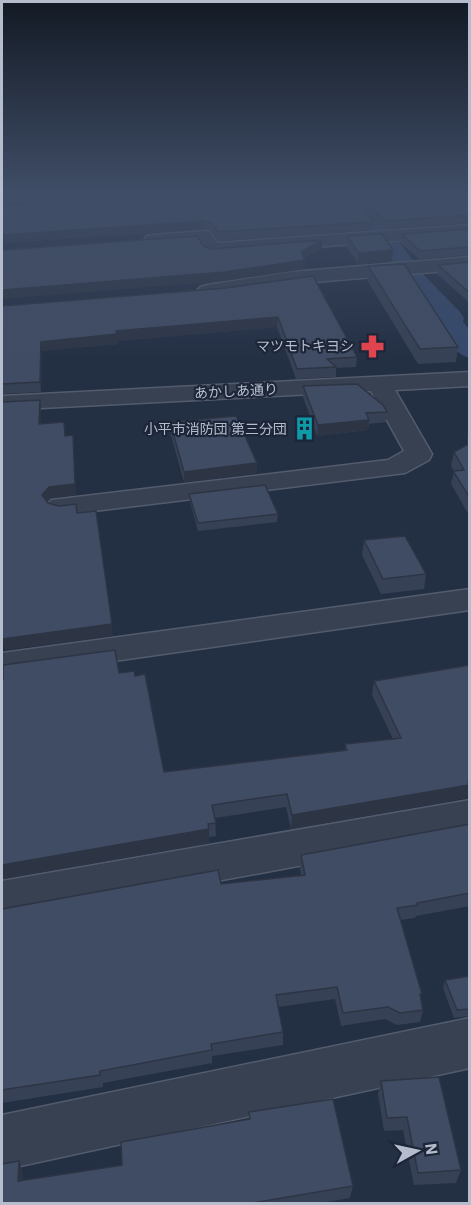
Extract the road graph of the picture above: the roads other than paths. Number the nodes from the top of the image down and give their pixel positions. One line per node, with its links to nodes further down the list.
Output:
1 (470, 263): 2 (street)
2 (189, 292)
3 (470, 379): 4 (street, あかしあ通り)
4 (379, 384): 5 (street, あかしあ通り); 6 (street)
5 (2, 404)
6 (60, 506)
7 (470, 599): 8 (street)
8 (2, 665)
9 (470, 817): 10 (street)
10 (2, 901)
11 (470, 1042): 12 (street)
12 (2, 1143)

